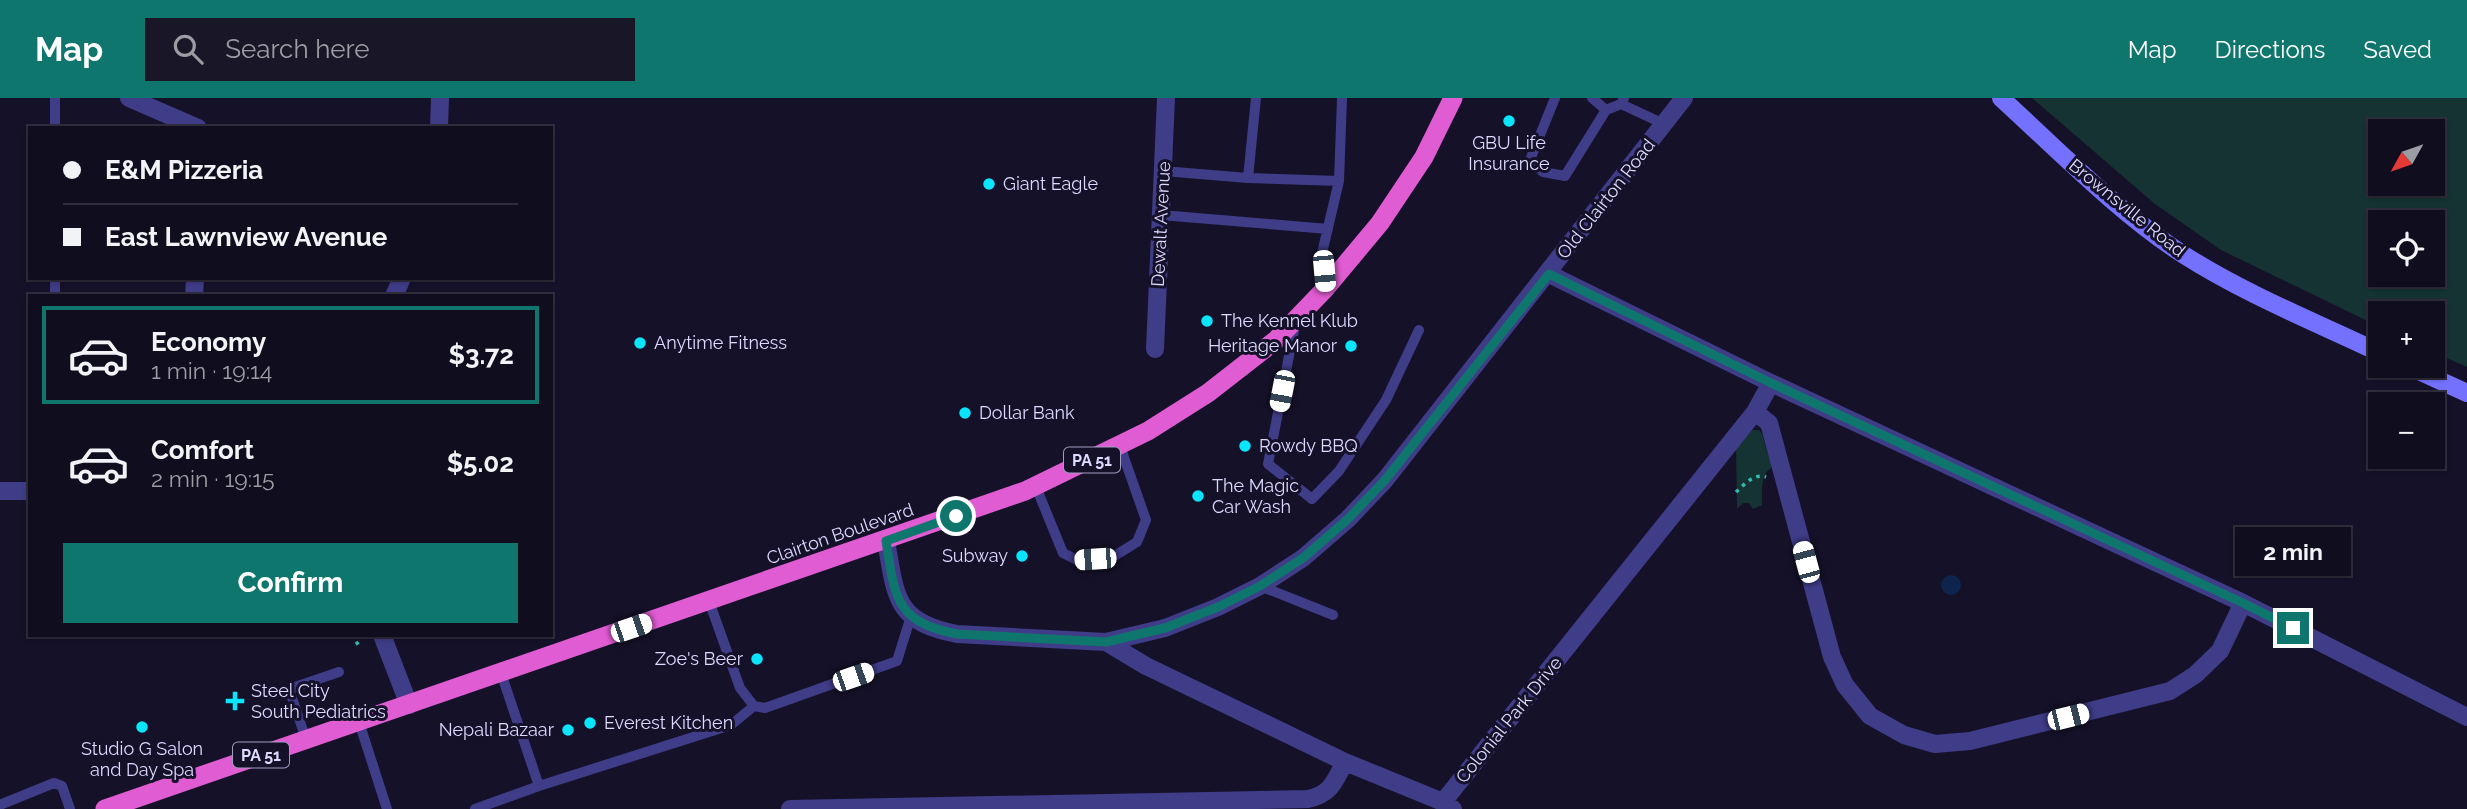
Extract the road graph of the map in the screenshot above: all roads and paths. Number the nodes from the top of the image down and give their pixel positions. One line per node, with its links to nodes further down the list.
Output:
1 (55, 98): 15 (lane)
2 (129, 98): 16 (street)
3 (440, 98): 17 (street)
4 (1166, 98): 18 (street, Dewalt Avenue)
5 (1256, 98): 19 (lane)
6 (1342, 98): 20 (lane)
7 (1453, 98): 24 (highway, Clairton Boulevard / PA 51)
8 (1555, 98): 13 (lane)
9 (1592, 98): 13 (lane)
10 (1685, 98): 14 (street, Old Clairton Road)
11 (2001, 98): 27 (main road, Brownsville Road)
12 (1622, 101): 13 (lane); 14 (lane)
13 (1606, 110)
14 (1664, 124): 23 (street, Old Clairton Road)
15 (55, 126)
16 (192, 126)
17 (439, 126)
18 (1163, 171): 19 (lane); 21 (street, Dewalt Avenue)
19 (1248, 178): 20 (lane)
20 (1339, 181): 22 (lane)
21 (1161, 215): 22 (lane); 28 (street, Dewalt Avenue)
22 (1328, 229): 24 (lane)
23 (1549, 274): 30 (street); 40 (street, Old Clairton Road)
24 (1325, 289): 25 (highway, Clairton Boulevard / PA 51)
25 (1297, 319): 26 (lane); 33 (highway, Clairton Boulevard / PA 51)
26 (1419, 330)
27 (2368, 347)
28 (1155, 349)
29 (2434, 378): 31 (main road)
30 (1771, 383): 32 (street, Colonial Park Drive); 42 (street)
31 (2467, 393)
32 (1755, 412): 42 (street); 59 (street, Colonial Park Drive)
33 (1120, 446): 35 (highway, Clairton Boulevard / PA 51); 35 (lane)
34 (1766, 477): 38 (path)
35 (1036, 487): 39 (highway, Clairton Boulevard / PA 51)
36 (0, 491): 37 (street)
37 (28, 491)
38 (1736, 492)
39 (886, 541): 41 (highway, Clairton Boulevard / PA 51); 44 (street)
40 (1260, 586): 43 (lane); 47 (street, Old Clairton Road)
41 (709, 601): 50 (highway, Clairton Boulevard / PA 51); 52 (lane)
42 (2243, 603): 53 (street)
43 (1333, 615)
44 (911, 616): 47 (street, Old Clairton Road); 52 (lane)
45 (352, 637): 48 (path)
46 (383, 637): 51 (street)
47 (1106, 642): 56 (street, Colonial Park Drive)
48 (360, 647)
49 (339, 672): 55 (lane)
50 (500, 673): 51 (highway, Clairton Boulevard / PA 51); 57 (lane)
51 (409, 705): 54 (highway, Clairton Boulevard / PA 51)
52 (754, 706): 57 (lane)
53 (2467, 717)
54 (359, 722): 55 (highway, Clairton Boulevard / PA 51); 62 (lane)
55 (306, 739): 61 (highway, Clairton Boulevard / PA 51)
56 (1345, 762): 59 (street, Colonial Park Drive); 64 (street)
57 (539, 786): 63 (lane)
58 (0, 806): 60 (lane)
59 (1448, 806)
60 (71, 809)
61 (105, 809)
62 (387, 809)
63 (475, 809)
64 (790, 809)

